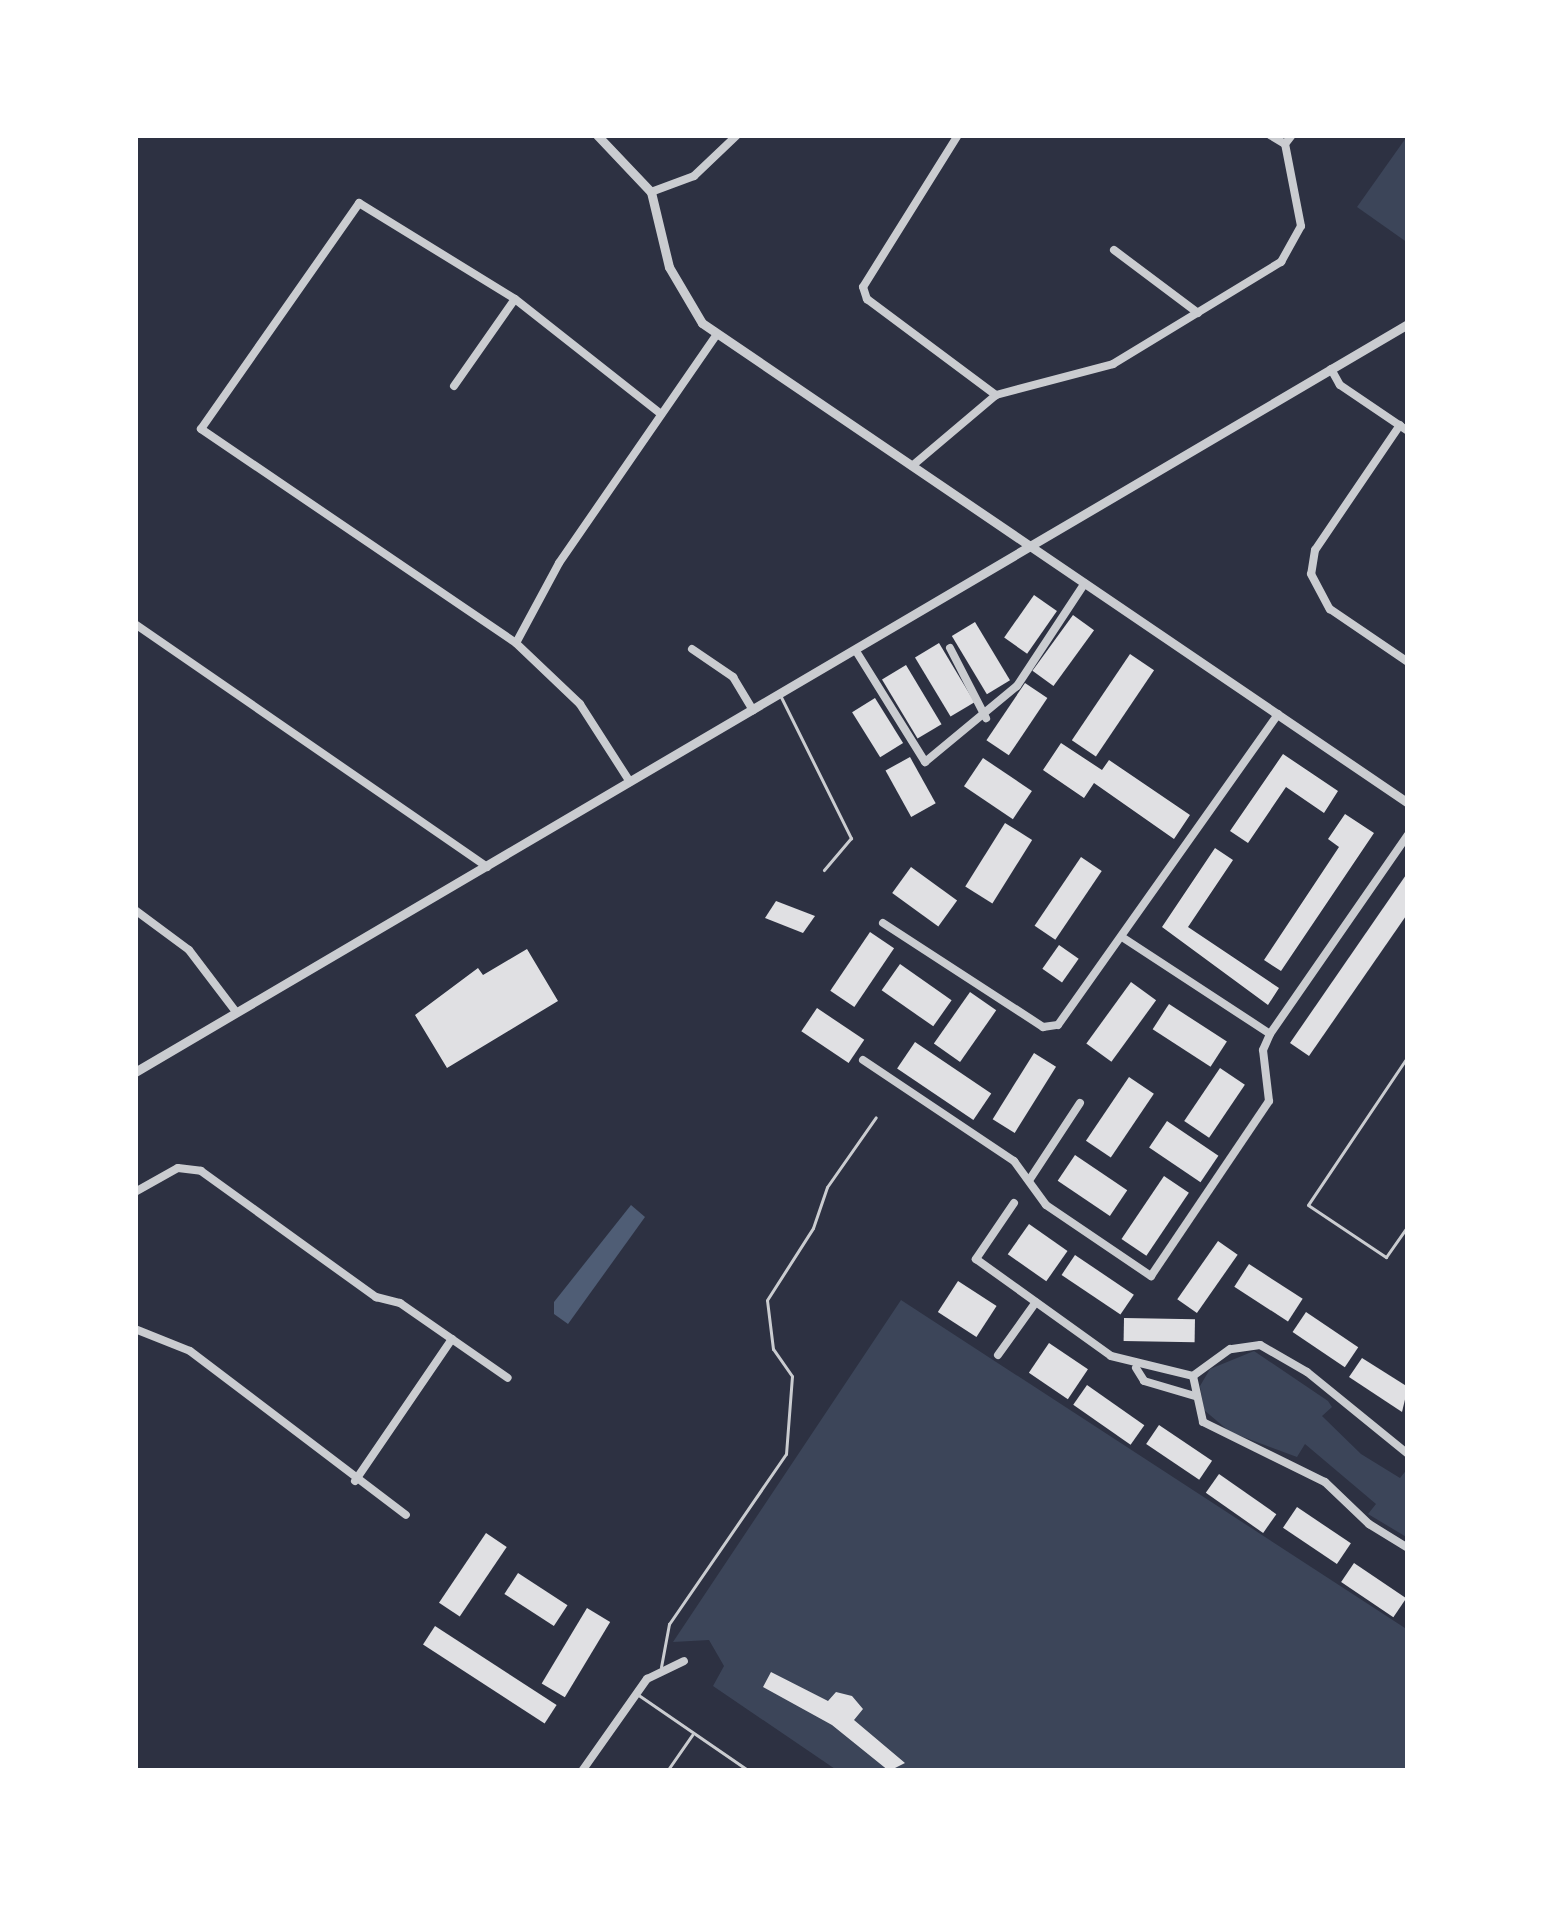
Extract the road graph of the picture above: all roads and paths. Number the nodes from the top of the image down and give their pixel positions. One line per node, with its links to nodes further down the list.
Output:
1 (597, 135): 7 (street)
2 (736, 135): 7 (street)
3 (958, 135): 15 (street)
4 (1270, 135): 6 (street)
5 (1292, 135): 6 (street)
6 (1285, 144): 10 (street)
7 (651, 193): 12 (street)
8 (1114, 250): 10 (street)
9 (514, 299): 14 (street); 16 (street); 22 (street)
10 (1198, 313): 15 (street)
11 (1408, 324): 13 (street)
12 (717, 334): 16 (street); 18 (street)
13 (1331, 368): 17 (street); 19 (street)
14 (454, 386)
15 (996, 394): 18 (street)
16 (661, 414): 22 (street)
17 (1404, 428): 26 (street)
18 (912, 466): 19 (street)
19 (1032, 547): 20 (street); 25 (street)
20 (1086, 582): 29 (street); 30 (street)
21 (135, 624): 34 (street)
22 (516, 643): 31 (street)
23 (950, 648): 30 (street)
24 (692, 649): 28 (street)
25 (856, 651): 27 (street); 30 (street)
26 (1408, 662)
27 (780, 695): 28 (street); 35 (lane)
28 (753, 710): 31 (street)
29 (1277, 714): 32 (street); 38 (street)
30 (986, 718)
31 (629, 782): 34 (street)
32 (1408, 803)
33 (1408, 835): 40 (street)
34 (488, 868): 39 (street)
35 (824, 870)
36 (135, 910): 39 (street)
37 (883, 923): 38 (street)
38 (1125, 939): 40 (street)
39 (236, 1012): 43 (street)
40 (1270, 1034): 46 (street)
41 (1408, 1055): 49 (lane)
42 (863, 1060): 46 (street)
43 (135, 1072)
44 (1080, 1103): 46 (street)
45 (876, 1117): 63 (lane)
46 (1030, 1179)
47 (135, 1192): 52 (street)
48 (1014, 1203): 50 (street)
49 (1408, 1225)
50 (1036, 1302): 53 (street); 54 (street)
51 (135, 1329): 59 (street)
52 (452, 1339): 56 (street); 59 (street)
53 (998, 1354)
54 (1135, 1367): 55 (street); 57 (street)
55 (1193, 1376): 57 (street); 58 (street)
56 (508, 1378)
57 (1195, 1396): 61 (street)
58 (1408, 1454)
59 (356, 1481): 60 (street)
60 (406, 1515)
61 (1408, 1548)
62 (684, 1661): 63 (street)
63 (661, 1669): 64 (street)
64 (635, 1692): 65 (lane); 66 (street)
65 (693, 1733): 67 (lane); 68 (lane)
66 (582, 1771)
67 (667, 1771)
68 (749, 1771)

